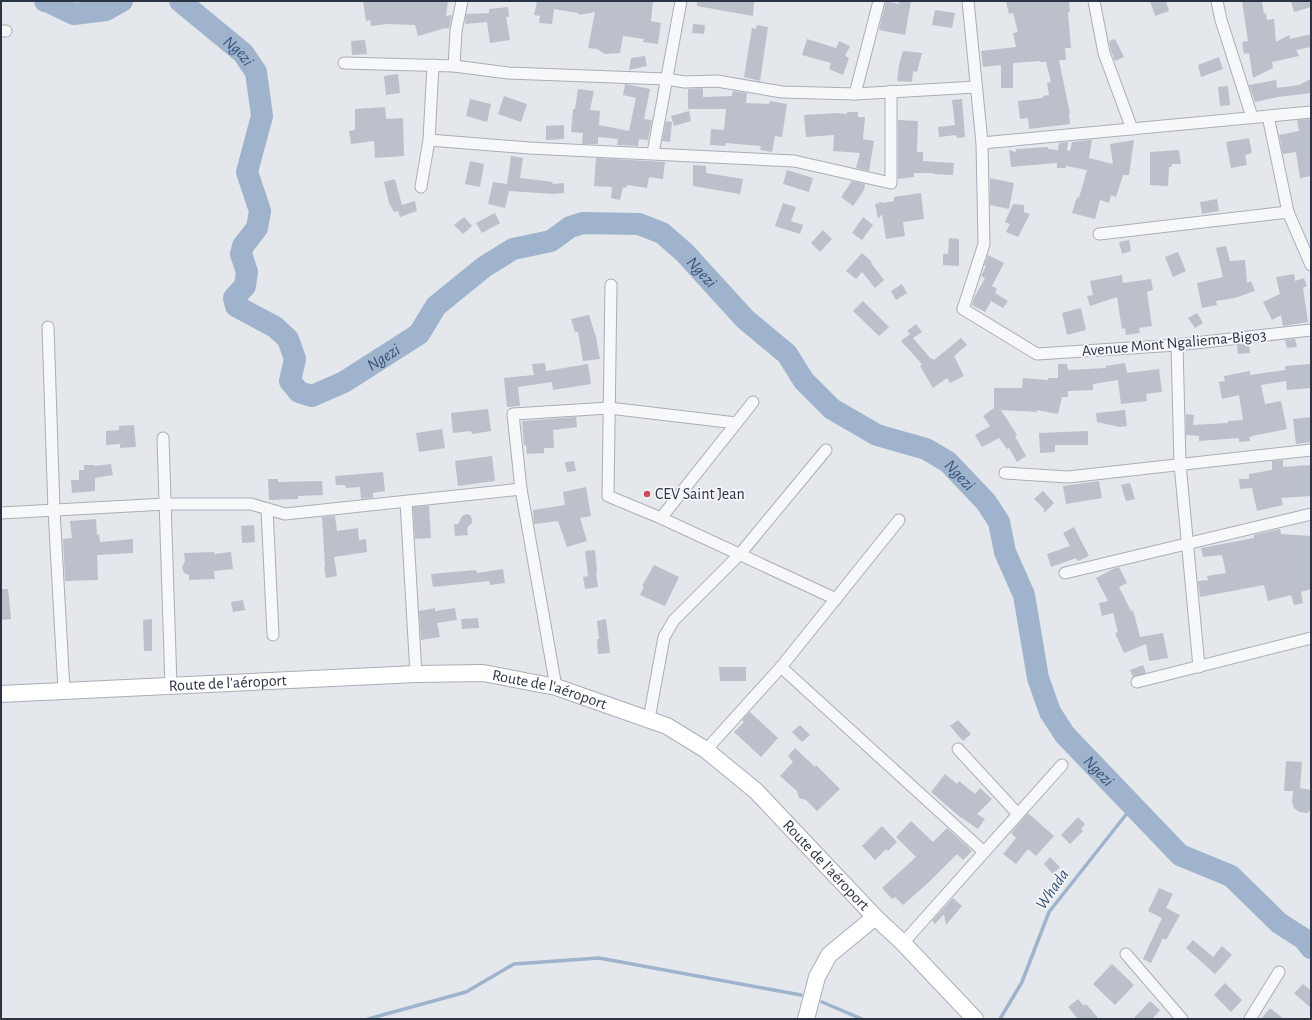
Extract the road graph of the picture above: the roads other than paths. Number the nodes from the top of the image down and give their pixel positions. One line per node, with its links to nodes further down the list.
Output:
1 (462, 1): 9 (street)
2 (681, 1): 10 (street)
3 (878, 1): 13 (street)
4 (968, 1): 11 (street)
5 (1094, 1): 17 (street)
6 (1217, 1): 16 (street)
7 (344, 63): 8 (street)
8 (433, 65): 9 (street); 18 (street)
9 (454, 66): 10 (street)
10 (666, 79): 13 (street); 20 (street)
11 (976, 87): 12 (street); 19 (street)
12 (891, 91): 13 (street); 20 (street)
13 (854, 94)
14 (1311, 112): 15 (street)
15 (1268, 116): 16 (street); 22 (street)
16 (1252, 117): 17 (street)
17 (1132, 129): 19 (street)
18 (429, 140): 20 (street); 21 (street)
19 (982, 144): 28 (street, Avenue Mont Ngaliema-Bigo3)
20 (653, 153)
21 (421, 187)
22 (1288, 212): 23 (street); 24 (street)
23 (1099, 234)
24 (1311, 265)
25 (611, 285): 30 (street)
26 (48, 327): 41 (street)
27 (1311, 330): 28 (street, Avenue Mont Ngaliema-Bigo3)
28 (1177, 344): 35 (street)
29 (753, 402): 31 (street)
30 (608, 408): 31 (street); 37 (street); 44 (street)
31 (736, 423): 44 (street)
32 (163, 438): 39 (street)
33 (826, 450): 47 (street)
34 (1311, 450): 35 (street)
35 (1180, 464): 36 (street); 46 (street)
36 (1005, 473)
37 (521, 489): 38 (street); 57 (street)
38 (406, 502): 40 (street); 54 (street)
39 (166, 504): 40 (street); 41 (street); 56 (street)
40 (267, 509): 50 (street)
41 (54, 510): 42 (street); 58 (street)
42 (1, 514)
43 (1311, 514): 46 (street)
44 (661, 518): 47 (street)
45 (899, 520): 49 (street)
46 (1187, 543): 48 (street); 53 (street)
47 (740, 554): 49 (street); 60 (street)
48 (1065, 573)
49 (836, 598): 52 (street)
50 (273, 635)
51 (1311, 638): 53 (street)
52 (781, 667): 61 (street); 65 (street)
53 (1199, 667): 55 (street)
54 (416, 674): 56 (street, Route de l'aéroport); 57 (street, Route de l'aéroport)
55 (1137, 682)
56 (171, 686): 58 (street, Route de l'aéroport)
57 (556, 687): 60 (street, Route de l'aéroport)
58 (64, 690): 59 (street, Route de l'aéroport)
59 (1, 694)
60 (649, 719): 61 (street, Route de l'aéroport)
61 (706, 750): 66 (street, Route de l'aéroport)
62 (958, 750): 64 (street)
63 (1062, 765): 64 (street)
64 (1018, 814): 65 (street)
65 (984, 852): 67 (street)
66 (875, 917): 67 (street, Route de l'aéroport); 70 (street)
67 (903, 943): 71 (street, Route de l'aéroport)
68 (1126, 954): 72 (street)
69 (1278, 972): 73 (street)
70 (806, 1019)
71 (975, 1019)
72 (1182, 1019)
73 (1250, 1019)

